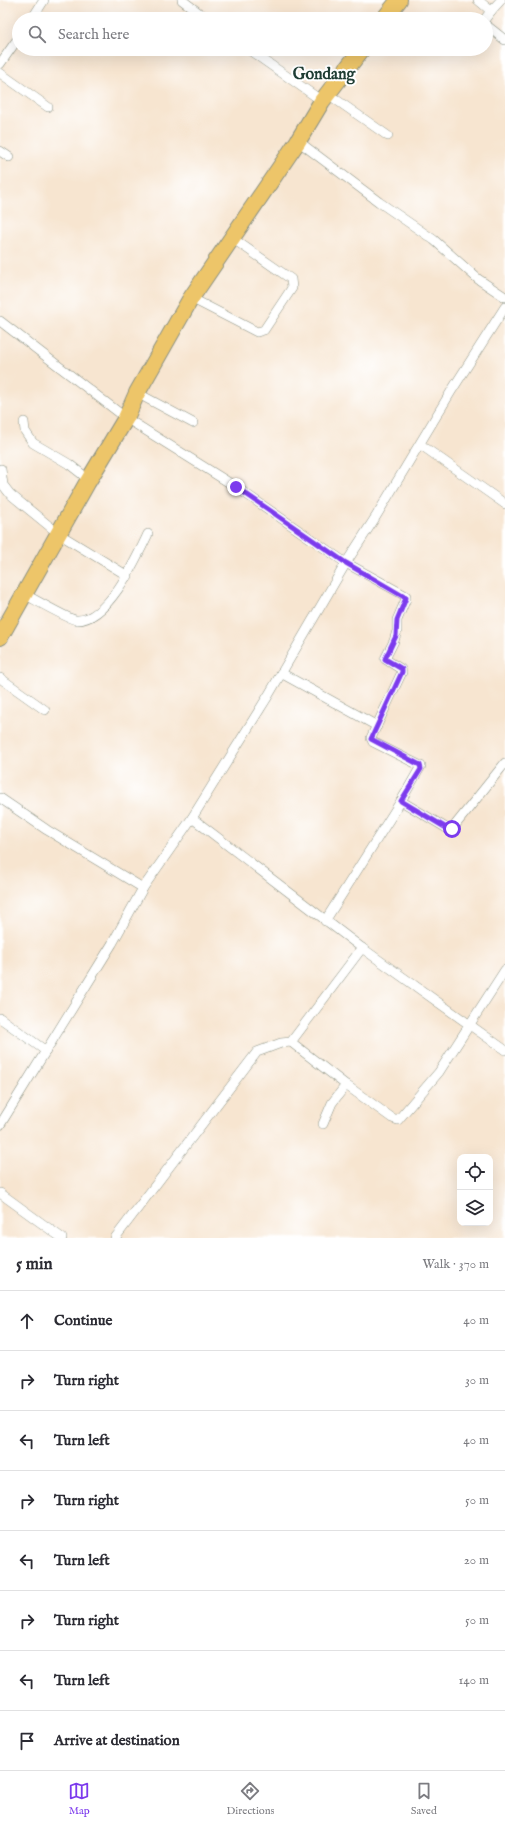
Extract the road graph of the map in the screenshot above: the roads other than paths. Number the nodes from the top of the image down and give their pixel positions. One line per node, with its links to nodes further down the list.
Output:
1 (44, 0): 7 (street)
2 (182, 0): 8 (street)
3 (399, 0): 9 (highway)
4 (478, 0): 6 (street)
5 (500, 0): 6 (street)
6 (491, 11)
7 (36, 12)
8 (198, 12)
9 (390, 12)
10 (493, 31): 11 (street)
11 (505, 40)
12 (12, 47): 15 (street)
13 (259, 56): 17 (street)
14 (357, 56): 17 (highway)
15 (0, 64)
16 (0, 74): 18 (street)
17 (325, 98): 19 (street); 20 (highway)
18 (48, 107)
19 (388, 136)
20 (298, 141): 23 (highway); 24 (street)
21 (0, 151): 22 (street)
22 (9, 157)
23 (232, 238): 25 (highway); 25 (street)
24 (505, 297)
25 (192, 298): 28 (highway)
26 (505, 307): 32 (street)
27 (0, 321): 29 (street)
28 (137, 394): 29 (highway); 31 (street)
29 (126, 418): 34 (highway); 38 (street)
30 (24, 422): 34 (street)
31 (193, 423)
32 (421, 445): 35 (street); 38 (street)
33 (1, 469): 36 (street)
34 (87, 483): 36 (highway)
35 (505, 504)
36 (59, 534): 39 (street); 40 (highway)
37 (148, 534): 39 (street)
38 (346, 563): 42 (street); 45 (street)
39 (128, 576): 40 (street)
40 (24, 594): 41 (highway)
41 (0, 636)
42 (281, 674): 45 (street); 49 (street)
43 (0, 678): 44 (street)
44 (45, 710)
45 (377, 726): 48 (street)
46 (505, 763): 48 (street)
47 (0, 798): 50 (street)
48 (401, 801): 51 (street)
49 (192, 818): 50 (street); 51 (street)
50 (143, 888): 58 (street)
51 (326, 921): 52 (street)
52 (362, 948): 55 (street); 56 (street)
53 (505, 970): 55 (street)
54 (0, 1018): 58 (street)
55 (470, 1025): 57 (street); 59 (street)
56 (291, 1042): 59 (street); 64 (street)
57 (505, 1050)
58 (46, 1051): 60 (street)
59 (346, 1085): 61 (street)
60 (0, 1124)
61 (323, 1124)
62 (0, 1194): 63 (street)
63 (62, 1238)
64 (115, 1238)

